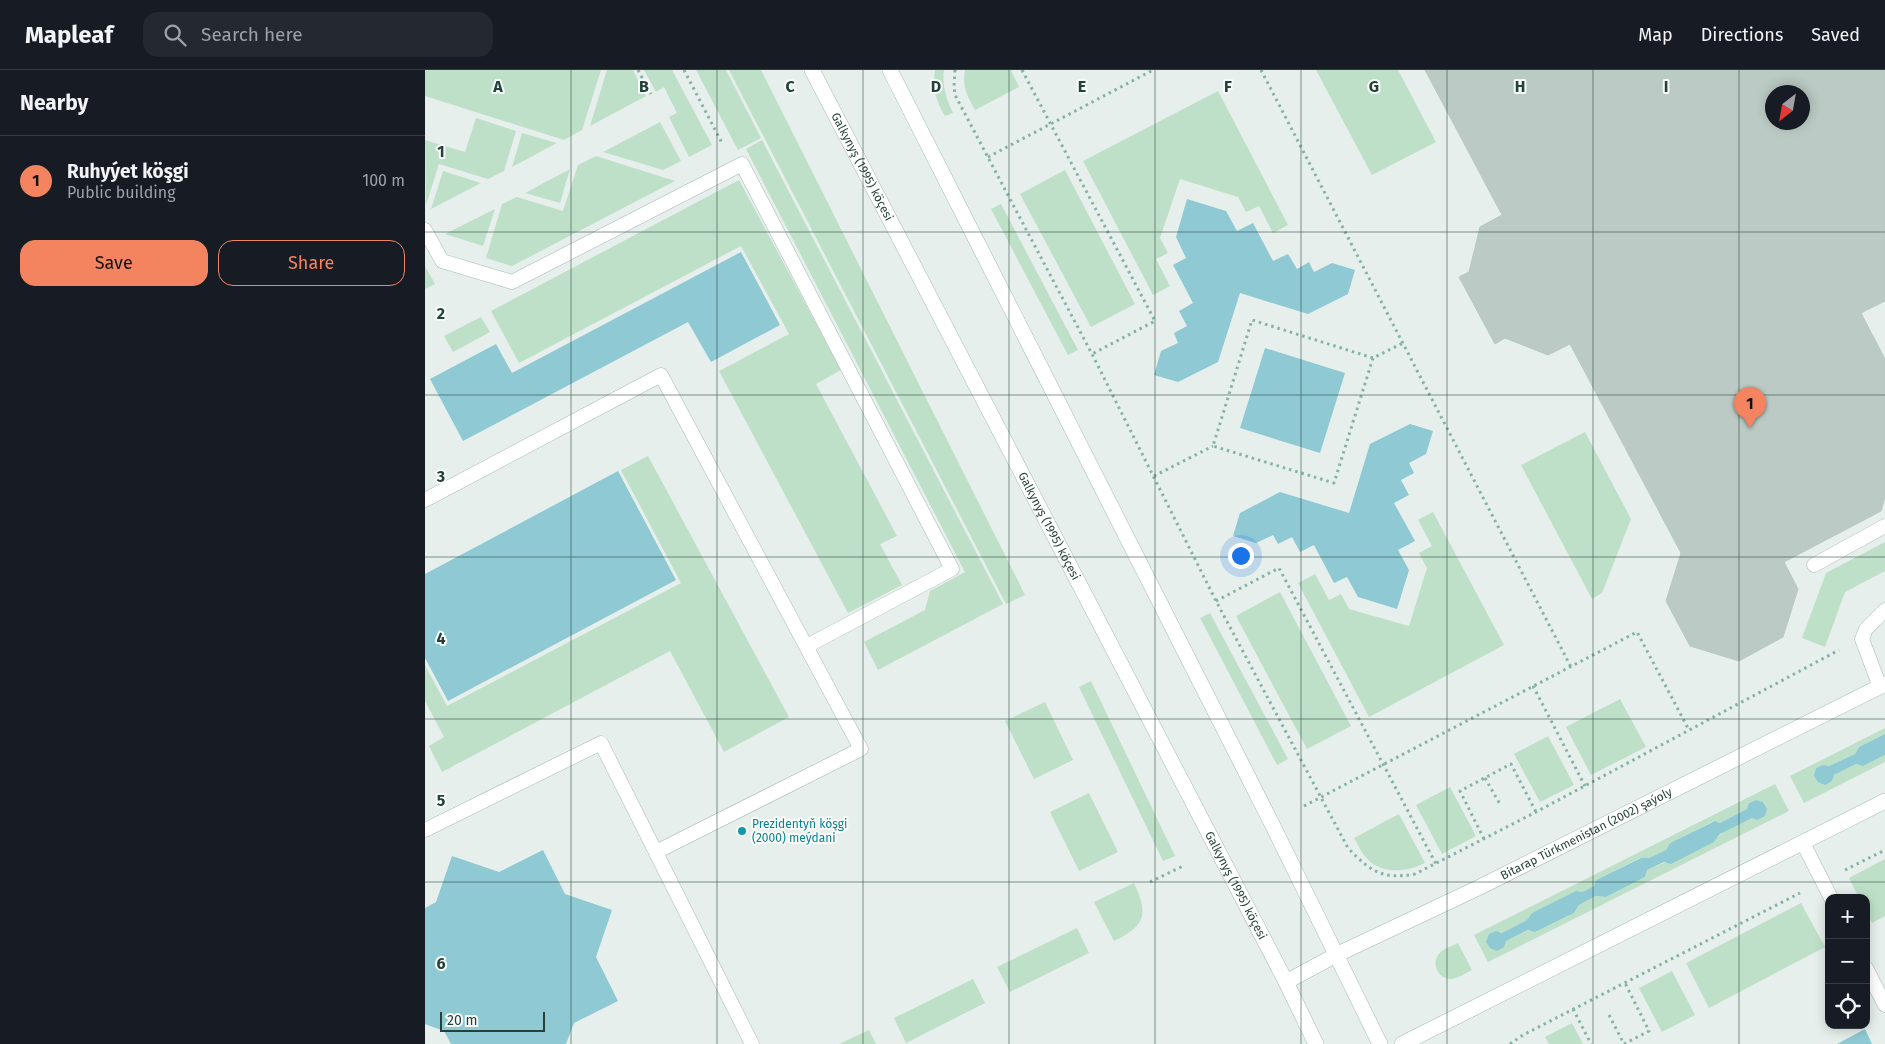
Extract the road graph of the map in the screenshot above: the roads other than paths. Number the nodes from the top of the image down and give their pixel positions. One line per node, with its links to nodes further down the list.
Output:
1 (890, 70): 15 (main road)
2 (818, 72): 17 (main road, Galkynyş (1995) köçesi)
3 (425, 230): 8 (lane)
4 (425, 500): 8 (lane)
5 (1885, 526): 6 (lane)
6 (1814, 565)
7 (1885, 610): 9 (lane)
8 (807, 646): 13 (lane)
9 (1883, 686): 15 (main road, Bitarap Türkmenistan (2002) şaýoly)
10 (1885, 801): 12 (main road)
11 (425, 830): 13 (lane)
12 (1803, 842): 14 (lane); 22 (main road)
13 (656, 852): 19 (lane)
14 (1829, 894)
15 (1336, 955): 17 (main road, Bitarap Türkmenistan (2002) şaýoly); 21 (main road)
16 (1870, 976): 18 (lane)
17 (1286, 982): 20 (main road, Galkynyş (1995) köçesi)
18 (1885, 1005)
19 (752, 1044)
20 (1315, 1044)
21 (1380, 1044)
22 (1402, 1044)

